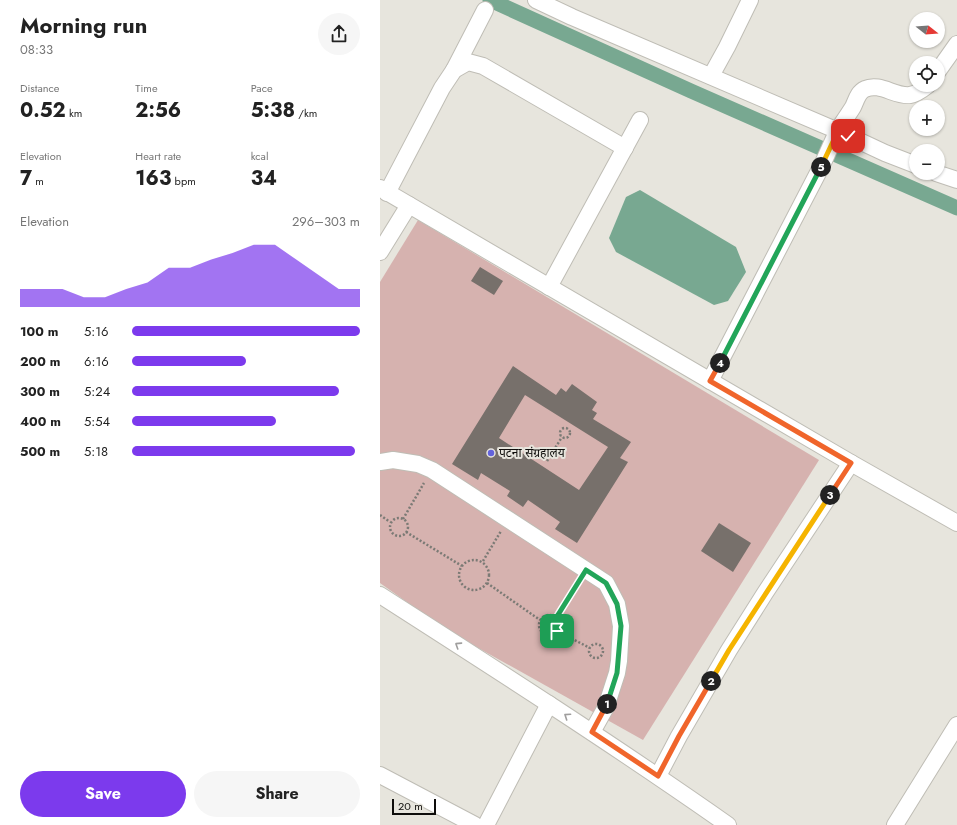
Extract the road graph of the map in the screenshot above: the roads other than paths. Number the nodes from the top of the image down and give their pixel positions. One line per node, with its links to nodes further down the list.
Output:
1 (536, 0): 7 (street)
2 (750, 0): 7 (street)
3 (485, 10): 6 (street)
4 (957, 44): 5 (street)
5 (945, 61)
6 (454, 70): 11 (street); 15 (street)
7 (711, 76): 10 (street)
8 (920, 92): 10 (street)
9 (640, 120): 11 (street)
10 (835, 136): 12 (street); 19 (street)
11 (625, 148): 18 (street)
12 (909, 162)
13 (945, 176): 14 (street)
14 (957, 180)
15 (384, 190): 16 (street)
16 (409, 205): 17 (street); 18 (street)
17 (380, 252)
18 (549, 287): 19 (street)
19 (710, 381): 21 (street)
20 (380, 462): 26 (street)
21 (851, 463): 22 (street); 28 (street)
22 (957, 523)
23 (380, 595): 24 (street, one-way to 23)
24 (549, 704): 26 (street, one-way to 24); 30 (street)
25 (957, 725): 32 (street)
26 (592, 732): 28 (street)
27 (380, 775): 29 (street)
28 (658, 776): 31 (street)
29 (475, 825)
30 (486, 825)
31 (728, 825)
32 (895, 825)

